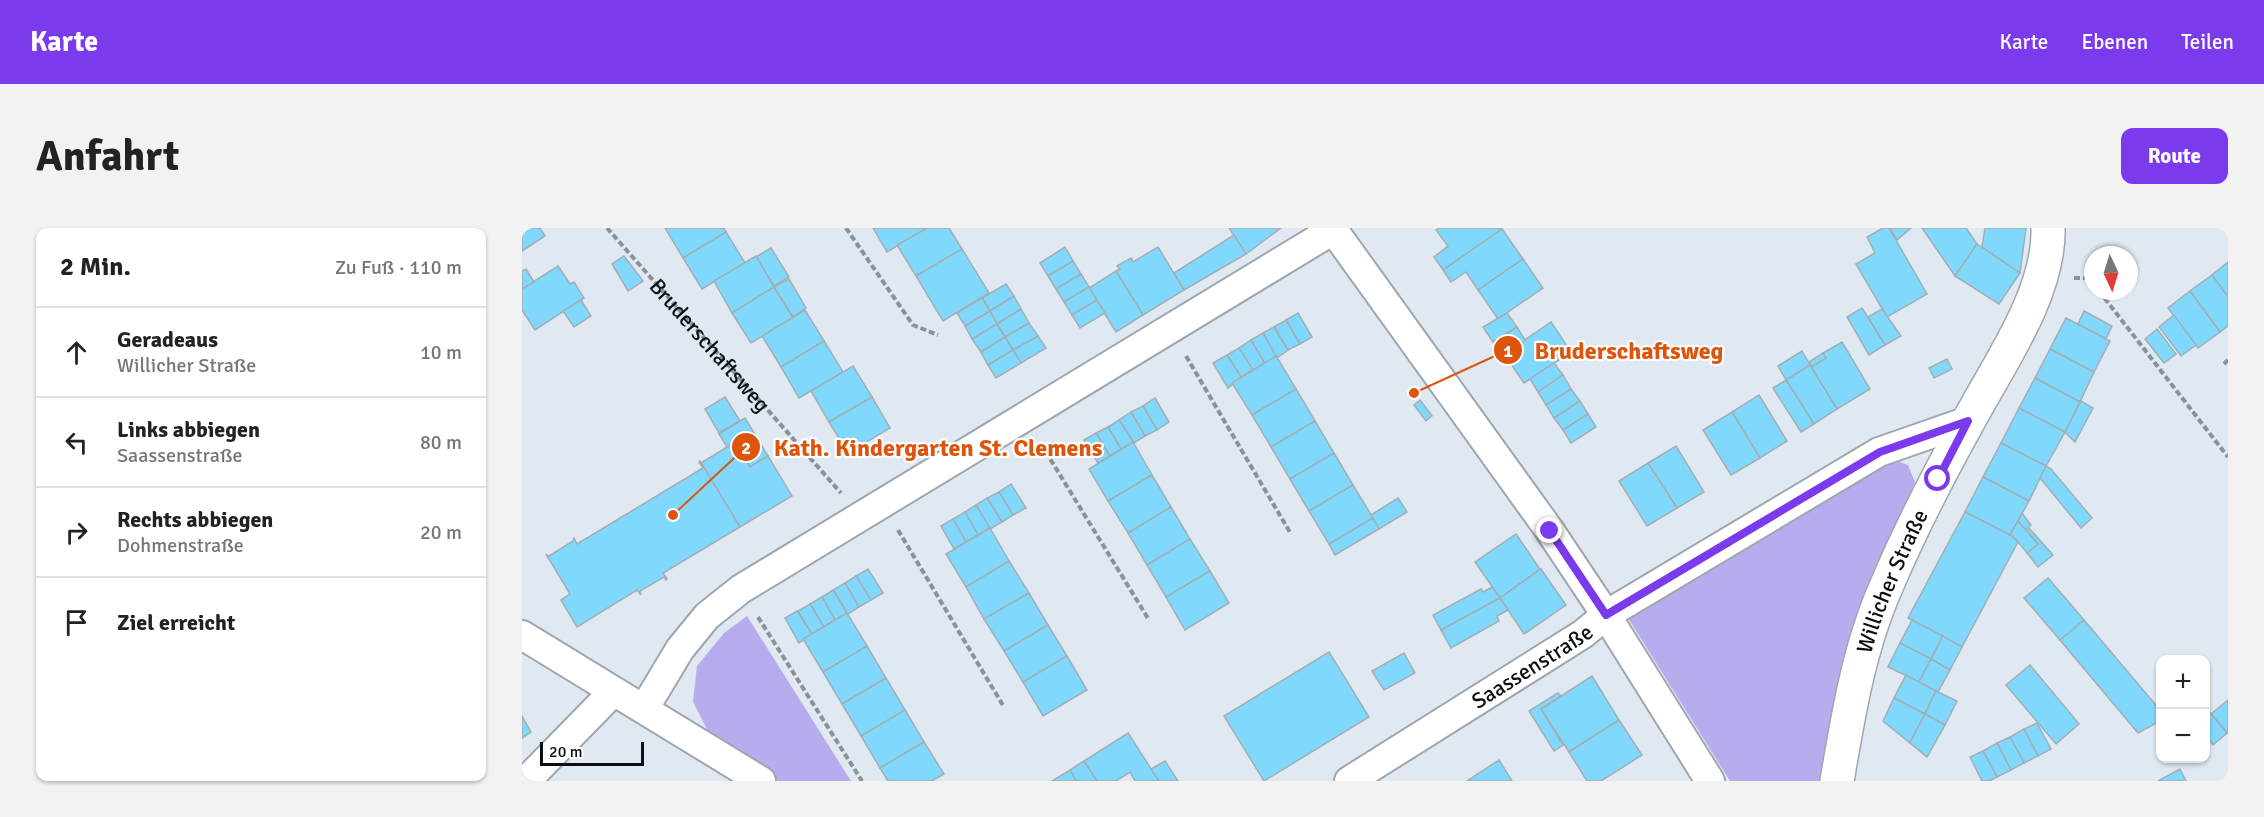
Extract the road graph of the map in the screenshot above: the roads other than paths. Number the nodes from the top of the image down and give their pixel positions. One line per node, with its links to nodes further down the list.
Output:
1 (1332, 229): 4 (street); 7 (street)
2 (2051, 229): 3 (street, Willicher Straße)
3 (1968, 421): 4 (street, Saassenstraße); 12 (street, Willicher Straße)
4 (1606, 615): 10 (street, Saassenstraße); 11 (street)
5 (522, 635): 6 (street)
6 (614, 692): 7 (street); 8 (street)
7 (644, 709): 9 (street)
8 (526, 781)
9 (761, 781)
10 (1349, 781)
11 (1710, 781)
12 (1837, 781)

